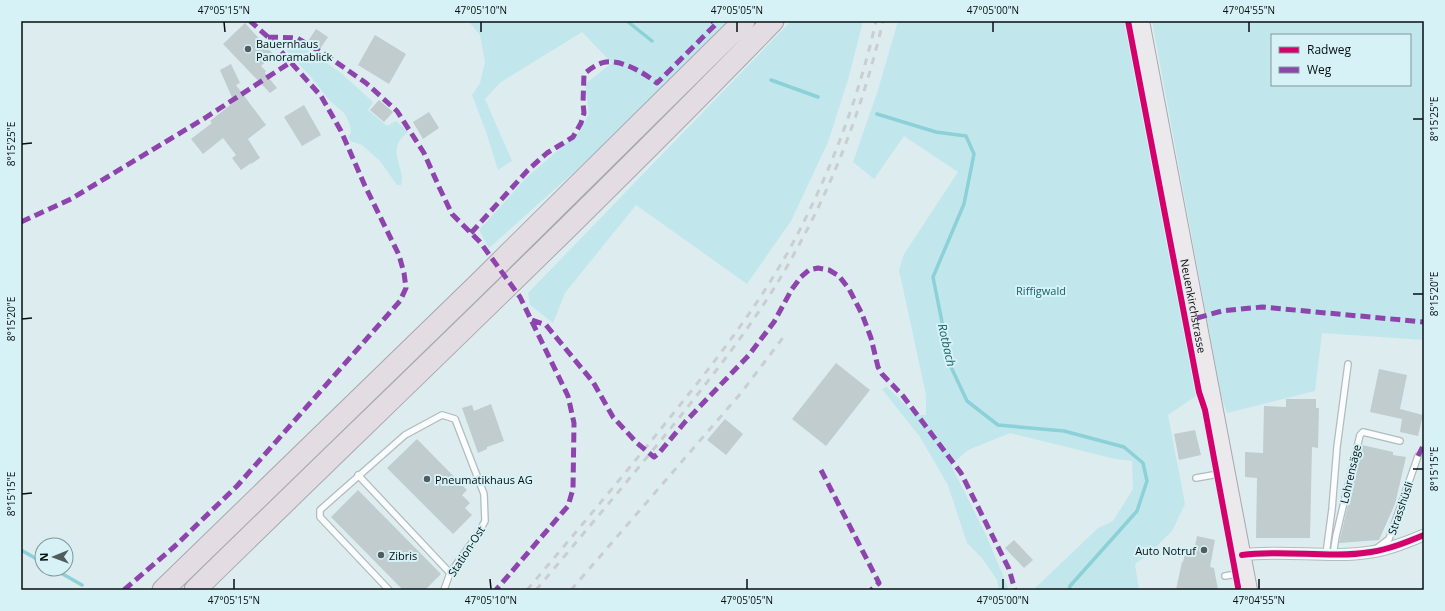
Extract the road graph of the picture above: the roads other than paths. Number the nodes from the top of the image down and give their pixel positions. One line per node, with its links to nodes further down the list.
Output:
1 (744, 21): 17 (highway)
2 (773, 21): 18 (highway)
3 (1140, 21): 7 (main road, Neuenkirchstrasse)
4 (1348, 364): 13 (lane)
5 (1400, 441): 13 (lane, Lohrensäge)
6 (1418, 456): 11 (lane, Strasshüsli)
7 (1226, 472): 9 (lane); 12 (main road, Neuenkirchstrasse)
8 (358, 475): 15 (lane); 15 (lane, Station-Ost); 19 (lane)
9 (1196, 478)
10 (1424, 535): 11 (street)
11 (1371, 552): 13 (street)
12 (1242, 554): 13 (street); 14 (main road, Neuenkirchstrasse)
13 (1329, 555)
14 (1245, 572): 16 (lane); 21 (main road, Neuenkirchstrasse)
15 (450, 573): 20 (lane, Station-Ost)
16 (1225, 576)
17 (163, 590)
18 (195, 590)
19 (389, 590)
20 (444, 590)
21 (1248, 590)

